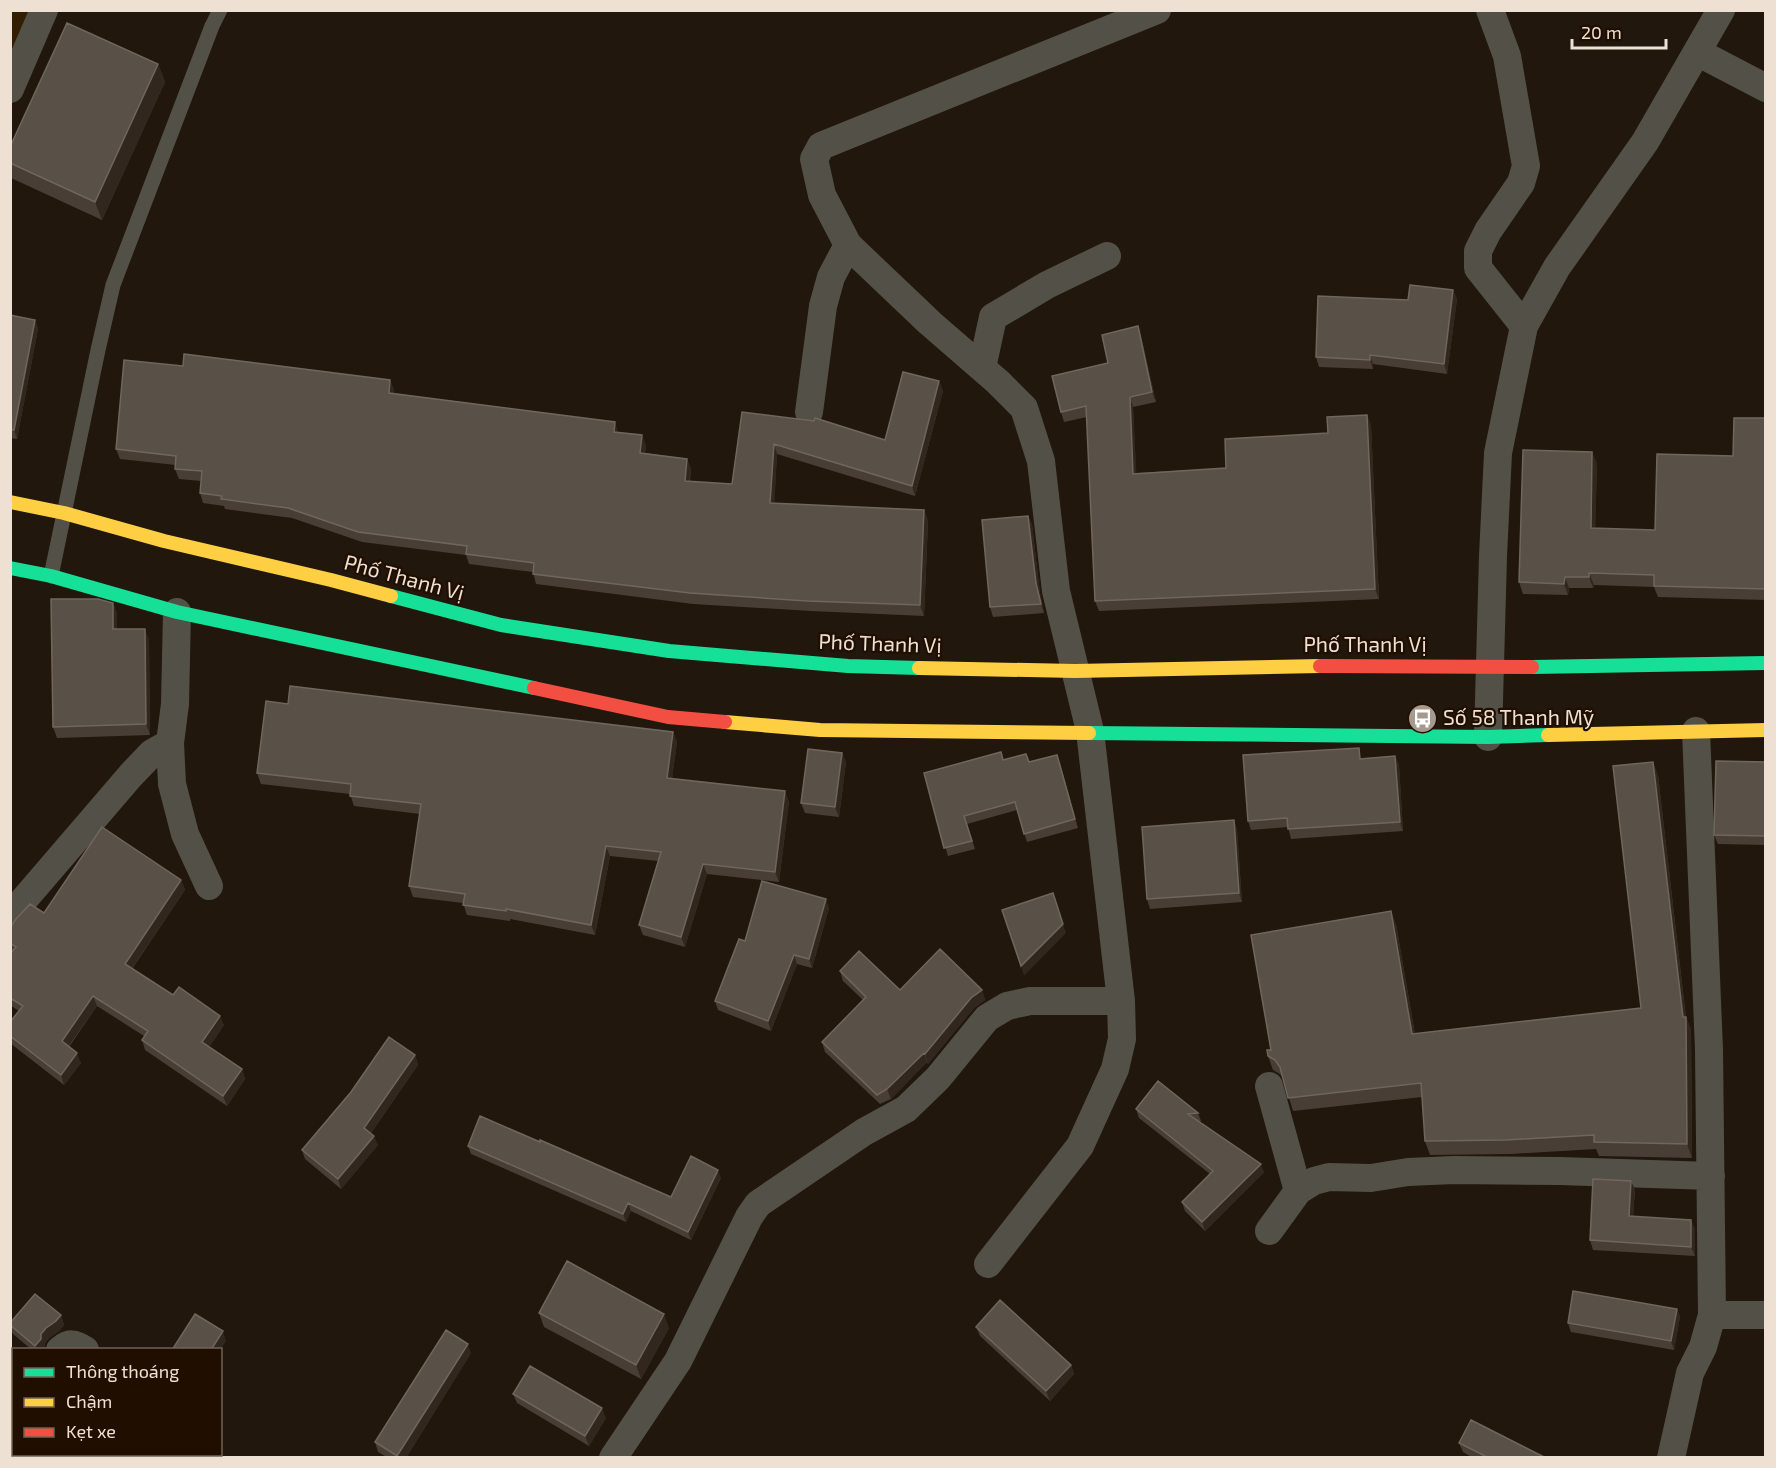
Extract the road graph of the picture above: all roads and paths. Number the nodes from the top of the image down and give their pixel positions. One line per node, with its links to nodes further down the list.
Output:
1 (44, 10): 8 (street)
2 (220, 10): 15 (lane)
3 (1157, 10): 9 (street)
4 (1490, 10): 11 (street)
5 (1721, 10): 6 (street)
6 (1697, 52): 7 (street); 11 (street)
7 (1766, 88)
8 (10, 89)
9 (848, 245): 12 (street); 13 (street)
10 (1107, 256): 12 (street)
11 (1524, 326): 20 (street)
12 (982, 368): 21 (street)
13 (809, 412)
14 (10, 502): 15 (main road, Phố Thanh Vị)
15 (64, 513): 17 (lane); 21 (main road, Phố Thanh Vị)
16 (10, 568): 17 (main road)
17 (51, 576): 18 (main road)
18 (177, 612): 24 (main road); 26 (street)
19 (1766, 663): 20 (main road, Phố Thanh Vị)
20 (1490, 667): 21 (main road, Phố Thanh Vị); 25 (street)
21 (1075, 671): 24 (street)
22 (1696, 730): 23 (main road); 25 (main road); 31 (street)
23 (1766, 730)
24 (1090, 731): 25 (main road); 29 (street)
25 (1488, 737)
26 (170, 743): 27 (street); 28 (street)
27 (209, 886)
28 (10, 916)
29 (1121, 1001): 34 (street); 39 (street)
30 (1269, 1086): 32 (street)
31 (1711, 1176): 32 (street); 35 (street)
32 (1298, 1191): 33 (street)
33 (1269, 1231)
34 (988, 1264)
35 (1712, 1315): 36 (street); 40 (street)
36 (1766, 1315)
37 (62, 1348): 38 (street)
38 (81, 1348)
39 (613, 1458)
40 (1671, 1458)

